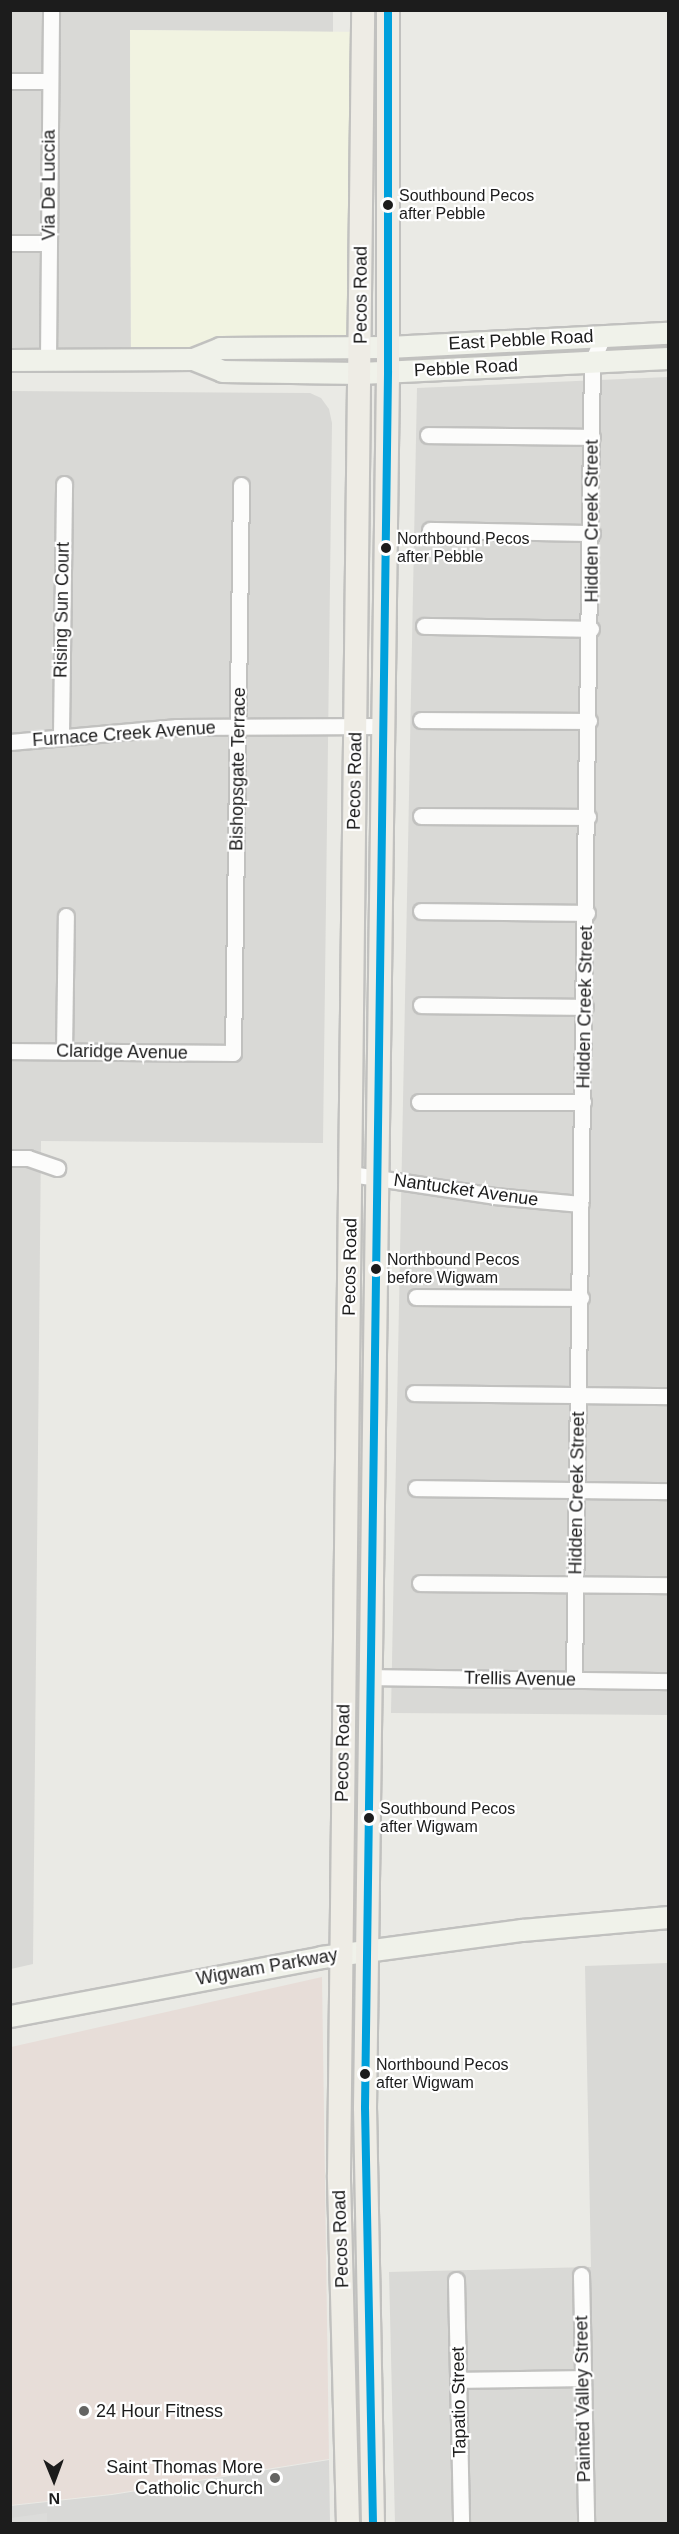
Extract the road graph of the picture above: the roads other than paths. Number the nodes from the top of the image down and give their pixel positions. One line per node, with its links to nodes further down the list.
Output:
1 (51, 10): 5 (street, Via De Luccia)
2 (363, 10): 10 (main road, Pecos Road)
3 (388, 10): 10 (main road)
4 (10, 81): 5 (street)
5 (50, 81): 7 (street, Via De Luccia)
6 (10, 243): 7 (street)
7 (49, 243): 14 (street, Via De Luccia)
8 (669, 333): 9 (main road, East Pebble Road)
9 (603, 336): 10 (main road, East Pebble Road); 15 (street, Hidden Creek Street)
10 (380, 354): 12 (main road, Pebble Road); 15 (main road, Pebble Road); 16 (main road, Pecos Road); 27 (main road, Pecos Road)
11 (669, 358): 15 (main road, Pebble Road)
12 (193, 359): 14 (main road, Pebble Road); 16 (main road, Pebble Road)
13 (10, 360): 14 (main road, Pebble Road)
14 (48, 360)
15 (592, 362): 18 (street, Hidden Creek Street)
16 (360, 373): 29 (main road, Pecos Road)
17 (428, 435): 18 (street)
18 (592, 437): 22 (street, Hidden Creek Street)
19 (64, 484): 30 (street, Rising Sun Court)
20 (241, 485): 28 (street, Bishopsgate Terrace)
21 (430, 530): 22 (street)
22 (592, 533): 24 (street, Hidden Creek Street)
23 (424, 626): 24 (street)
24 (591, 629): 26 (street, Hidden Creek Street)
25 (421, 720): 26 (street)
26 (589, 722): 33 (street, Hidden Creek Street)
27 (382, 726): 29 (street, Furnace Creek Avenue); 47 (main road, Pecos Road)
28 (239, 727): 29 (street, Furnace Creek Avenue); 30 (street, Furnace Creek Avenue); 41 (street, Bishopsgate Terrace)
29 (356, 727): 46 (main road, Pecos Road)
30 (61, 735): 31 (street, Furnace Creek Avenue)
31 (10, 742)
32 (421, 816): 33 (street)
33 (588, 817): 35 (street, Hidden Creek Street)
34 (421, 911): 35 (street)
35 (587, 913): 38 (street, Hidden Creek Street)
36 (66, 916): 40 (street)
37 (421, 1005): 38 (street)
38 (585, 1007): 43 (street, Hidden Creek Street)
39 (10, 1051): 40 (street, Claridge Avenue)
40 (64, 1052): 41 (street, Claridge Avenue)
41 (233, 1053)
42 (419, 1101): 43 (street)
43 (583, 1102): 48 (street, Hidden Creek Street)
44 (10, 1158): 45 (street)
45 (57, 1168)
46 (351, 1174): 47 (street, Nantucket Avenue); 60 (main road, Pecos Road)
47 (376, 1178): 48 (street, Nantucket Avenue); 61 (main road, Pecos Road)
48 (581, 1204): 50 (street, Hidden Creek Street)
49 (416, 1297): 50 (street)
50 (580, 1298): 52 (street, Hidden Creek Street)
51 (414, 1393): 52 (street)
52 (579, 1394): 53 (street); 55 (street, Hidden Creek Street)
53 (669, 1396)
54 (416, 1488): 55 (street)
55 (577, 1491): 56 (street); 58 (street, Hidden Creek Street)
56 (669, 1491)
57 (420, 1583): 58 (street)
58 (575, 1585): 59 (street); 63 (street, Hidden Creek Street)
59 (669, 1585)
60 (346, 1616): 61 (main road); 67 (main road, Pecos Road)
61 (372, 1616): 62 (main road, Pecos Road)
62 (371, 1677): 63 (street, Trellis Avenue); 66 (main road, Pecos Road)
63 (574, 1680): 64 (street, Trellis Avenue)
64 (669, 1681)
65 (669, 1917): 66 (main road, Wigwam Parkway)
66 (367, 1951): 67 (main road, Wigwam Parkway); 73 (main road, Pecos Road)
67 (340, 1954): 68 (main road, Wigwam Parkway); 74 (main road, Pecos Road)
68 (10, 2016)
69 (581, 2275): 71 (street, Painted Valley Street)
70 (456, 2280): 72 (street, Tapatio Street)
71 (582, 2378): 72 (street); 78 (street, Painted Valley Street)
72 (458, 2380): 77 (street, Tapatio Street)
73 (373, 2491): 74 (main road); 76 (main road, Pecos Road)
74 (348, 2492): 75 (main road, Pecos Road)
75 (348, 2523)
76 (373, 2523)
77 (461, 2523)
78 (586, 2523)

